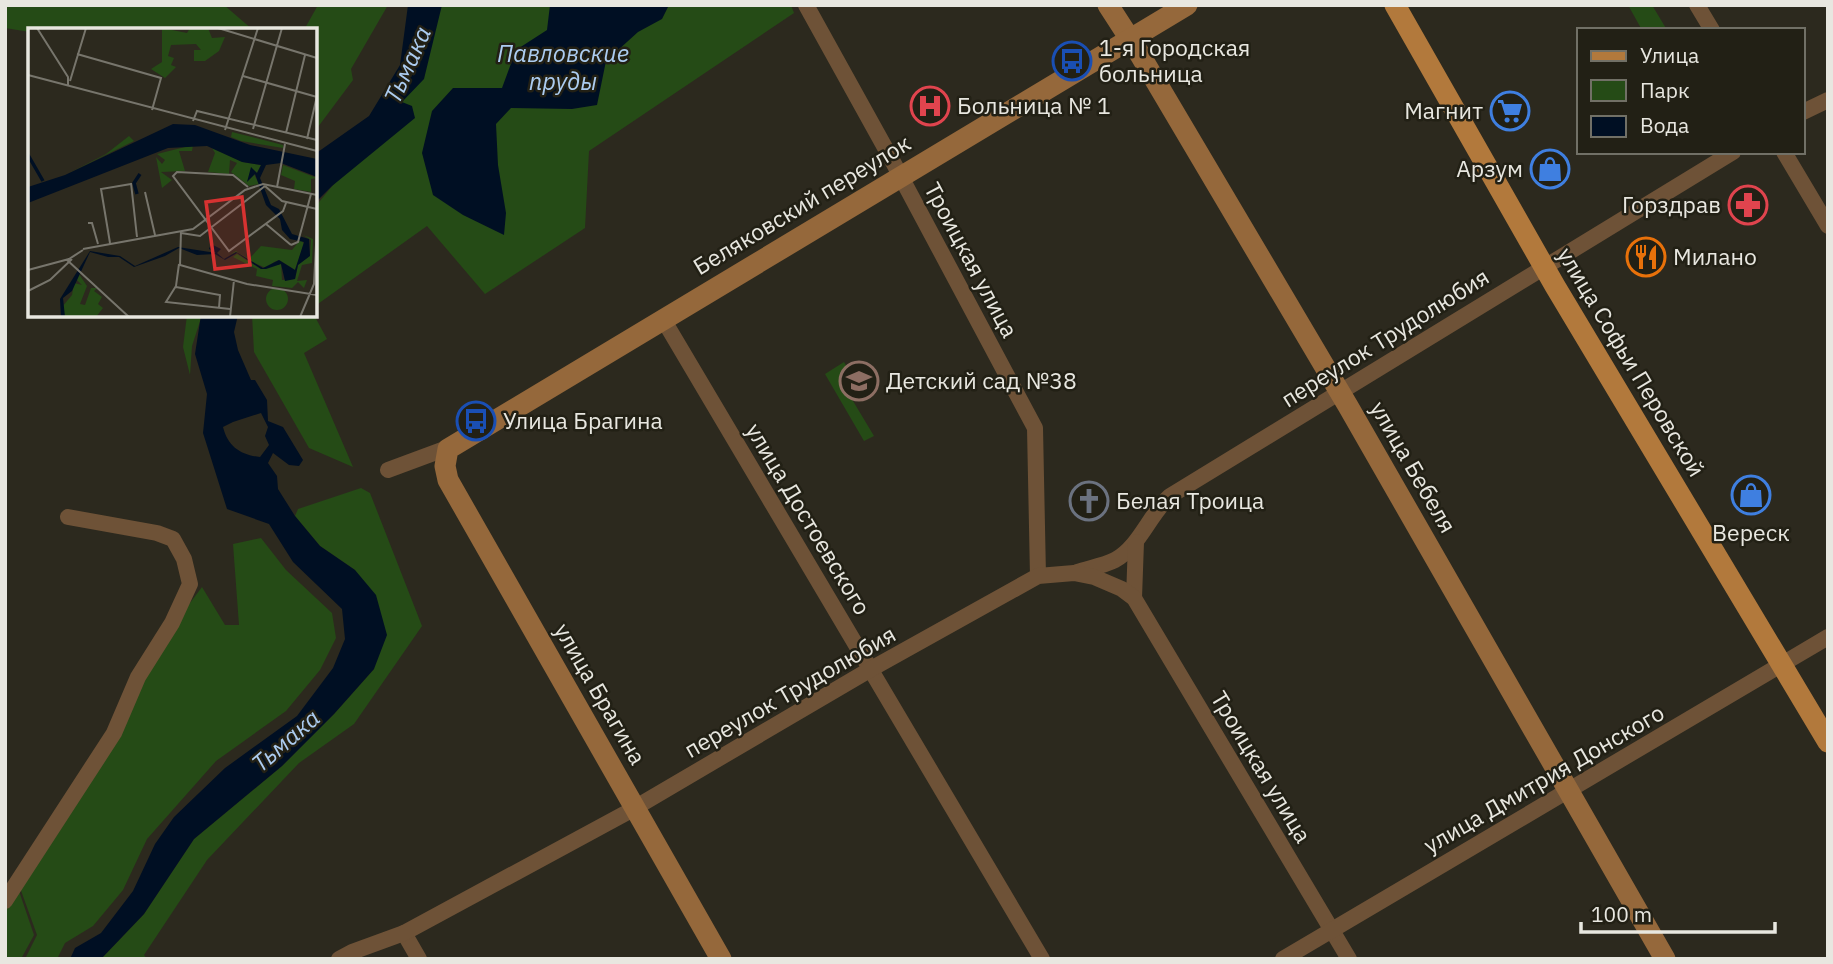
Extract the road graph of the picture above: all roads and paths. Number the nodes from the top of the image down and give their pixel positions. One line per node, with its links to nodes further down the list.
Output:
1 (806, 5): 13 (street, Троицкая улица)
2 (1108, 5): 8 (street, улица Бебеля)
3 (1187, 5): 8 (street, Беляковский переулок)
4 (1395, 5): 15 (main road, улица Софьи Перовской)
5 (1408, 5): 15 (main road, улица Софьи Перовской)
6 (1697, 5): 7 (street)
7 (1711, 28)
8 (1130, 39): 13 (street, Беляковский переулок); 17 (street, улица Бебеля)
9 (1828, 100): 10 (street)
10 (1805, 111)
11 (1730, 154): 15 (street, переулок Трудолюбия)
12 (1785, 154): 14 (street)
13 (901, 176): 16 (street, Беляковский переулок); 23 (street, Троицкая улица)
14 (1828, 226)
15 (1548, 263): 17 (street, переулок Трудолюбия); 26 (main road, улица Софьи Перовской)
16 (663, 319): 18 (street, Беляковский переулок); 27 (street, улица Достоевского)
17 (1341, 393): 21 (street, переулок Трудолюбия); 30 (street, улица Бебеля)
18 (448, 449): 19 (street); 31 (street, улица Брагина)
19 (388, 470)
20 (68, 517): 32 (street)
21 (1136, 542): 22 (street, переулок Трудолюбия); 24 (street)
22 (1074, 573): 23 (street, Троицкая улица); 24 (street, Троицкая улица)
23 (1038, 576): 27 (street, переулок Трудолюбия)
24 (1134, 598): 33 (street, Троицкая улица)
25 (1828, 637): 26 (street, улица Дмитрия Донского)
26 (1787, 662): 28 (main road, улица Софьи Перовской); 29 (main road, улица Софьи Перовской); 30 (street, улица Дмитрия Донского)
27 (871, 669): 31 (street, переулок Трудолюбия); 38 (street, улица Достоевского)
28 (1828, 720)
29 (1828, 742)
30 (1567, 792): 33 (street, улица Дмитрия Донского); 41 (street, улица Бебеля)
31 (635, 808): 34 (street, переулок Трудолюбия); 37 (street, улица Брагина)
32 (5, 901)
33 (1332, 930): 39 (street, улица Дмитрия Донского); 40 (street, Троицкая улица)
34 (404, 933): 35 (street, переулок Трудолюбия); 36 (street)
35 (340, 959)
36 (419, 959)
37 (721, 959)
38 (1042, 959)
39 (1283, 959)
40 (1349, 959)
41 (1665, 959)

